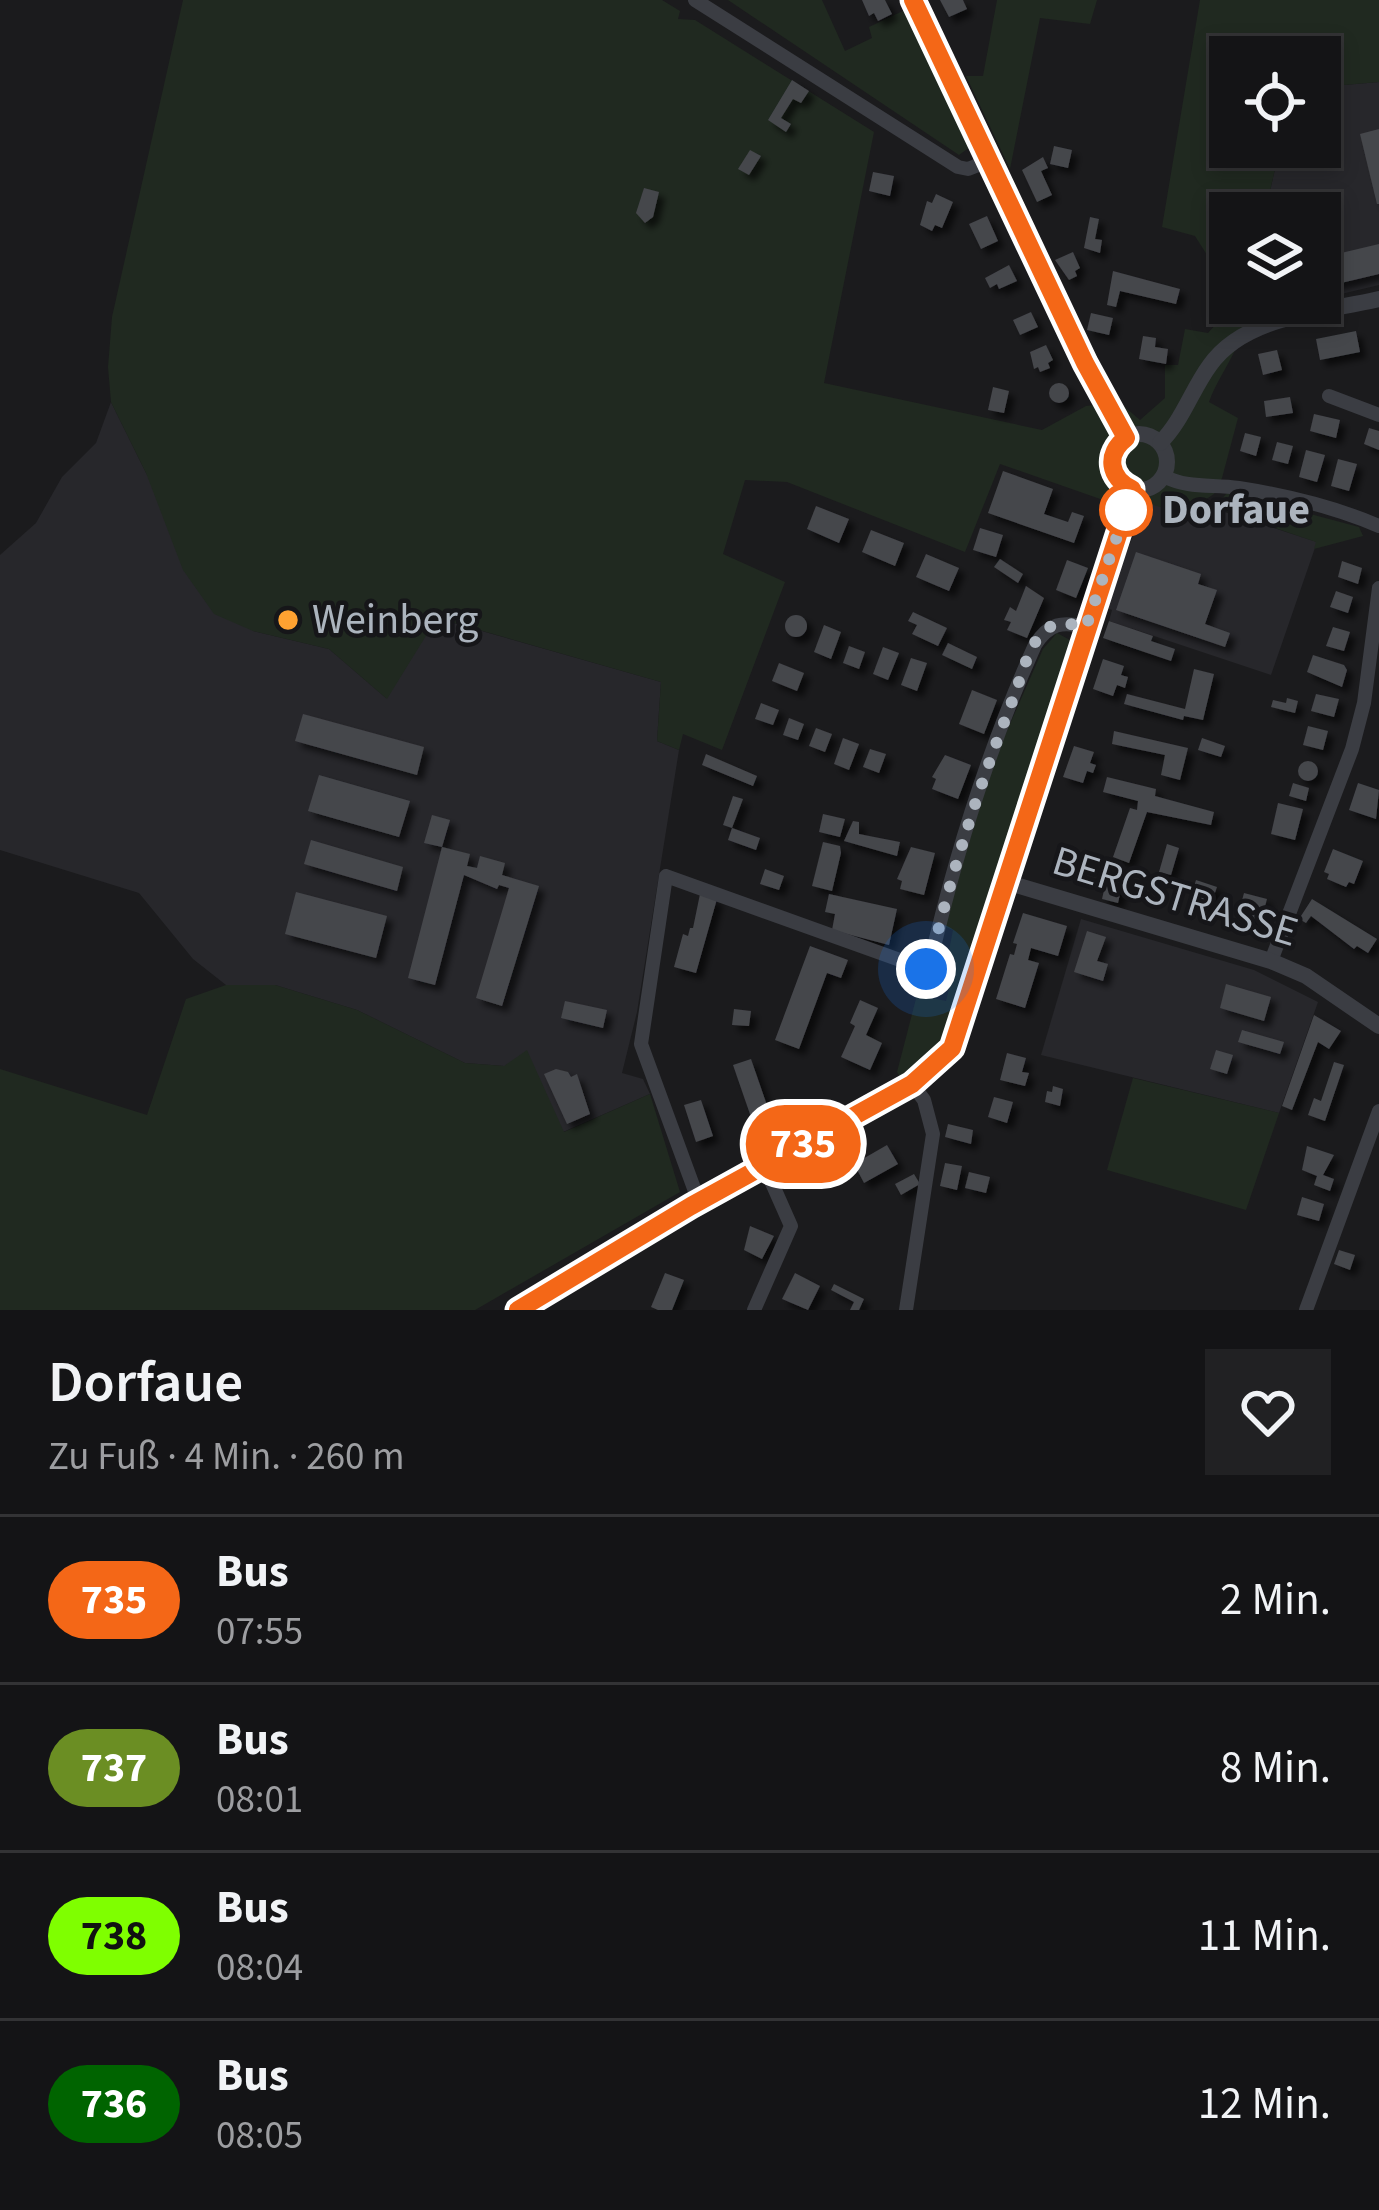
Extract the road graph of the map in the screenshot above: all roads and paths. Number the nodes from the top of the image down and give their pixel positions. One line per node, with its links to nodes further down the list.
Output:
1 (695, 0): 3 (street)
2 (913, 0): 3 (street)
3 (991, 160): 7 (street)
4 (1379, 299): 8 (street)
5 (1329, 396): 6 (street)
6 (1379, 415)
7 (1126, 438): 8 (street); 10 (street)
8 (1160, 443): 9 (street)
9 (1163, 476): 10 (street); 11 (street)
10 (1132, 489): 13 (street)
11 (1379, 526)
12 (1379, 588): 15 (street)
13 (1086, 627): 14 (street); 20 (street)
14 (1006, 882): 15 (street, BERGSTRASSE); 17 (street)
15 (1271, 961): 16 (street, BERGSTRASSE)
16 (1379, 1026)
17 (912, 1084): 19 (street); 23 (street)
18 (1379, 1111): 24 (street)
19 (764, 1165): 20 (street); 22 (street)
20 (699, 1202): 21 (street)
21 (518, 1310)
22 (754, 1310)
23 (907, 1310)
24 (1306, 1310)

